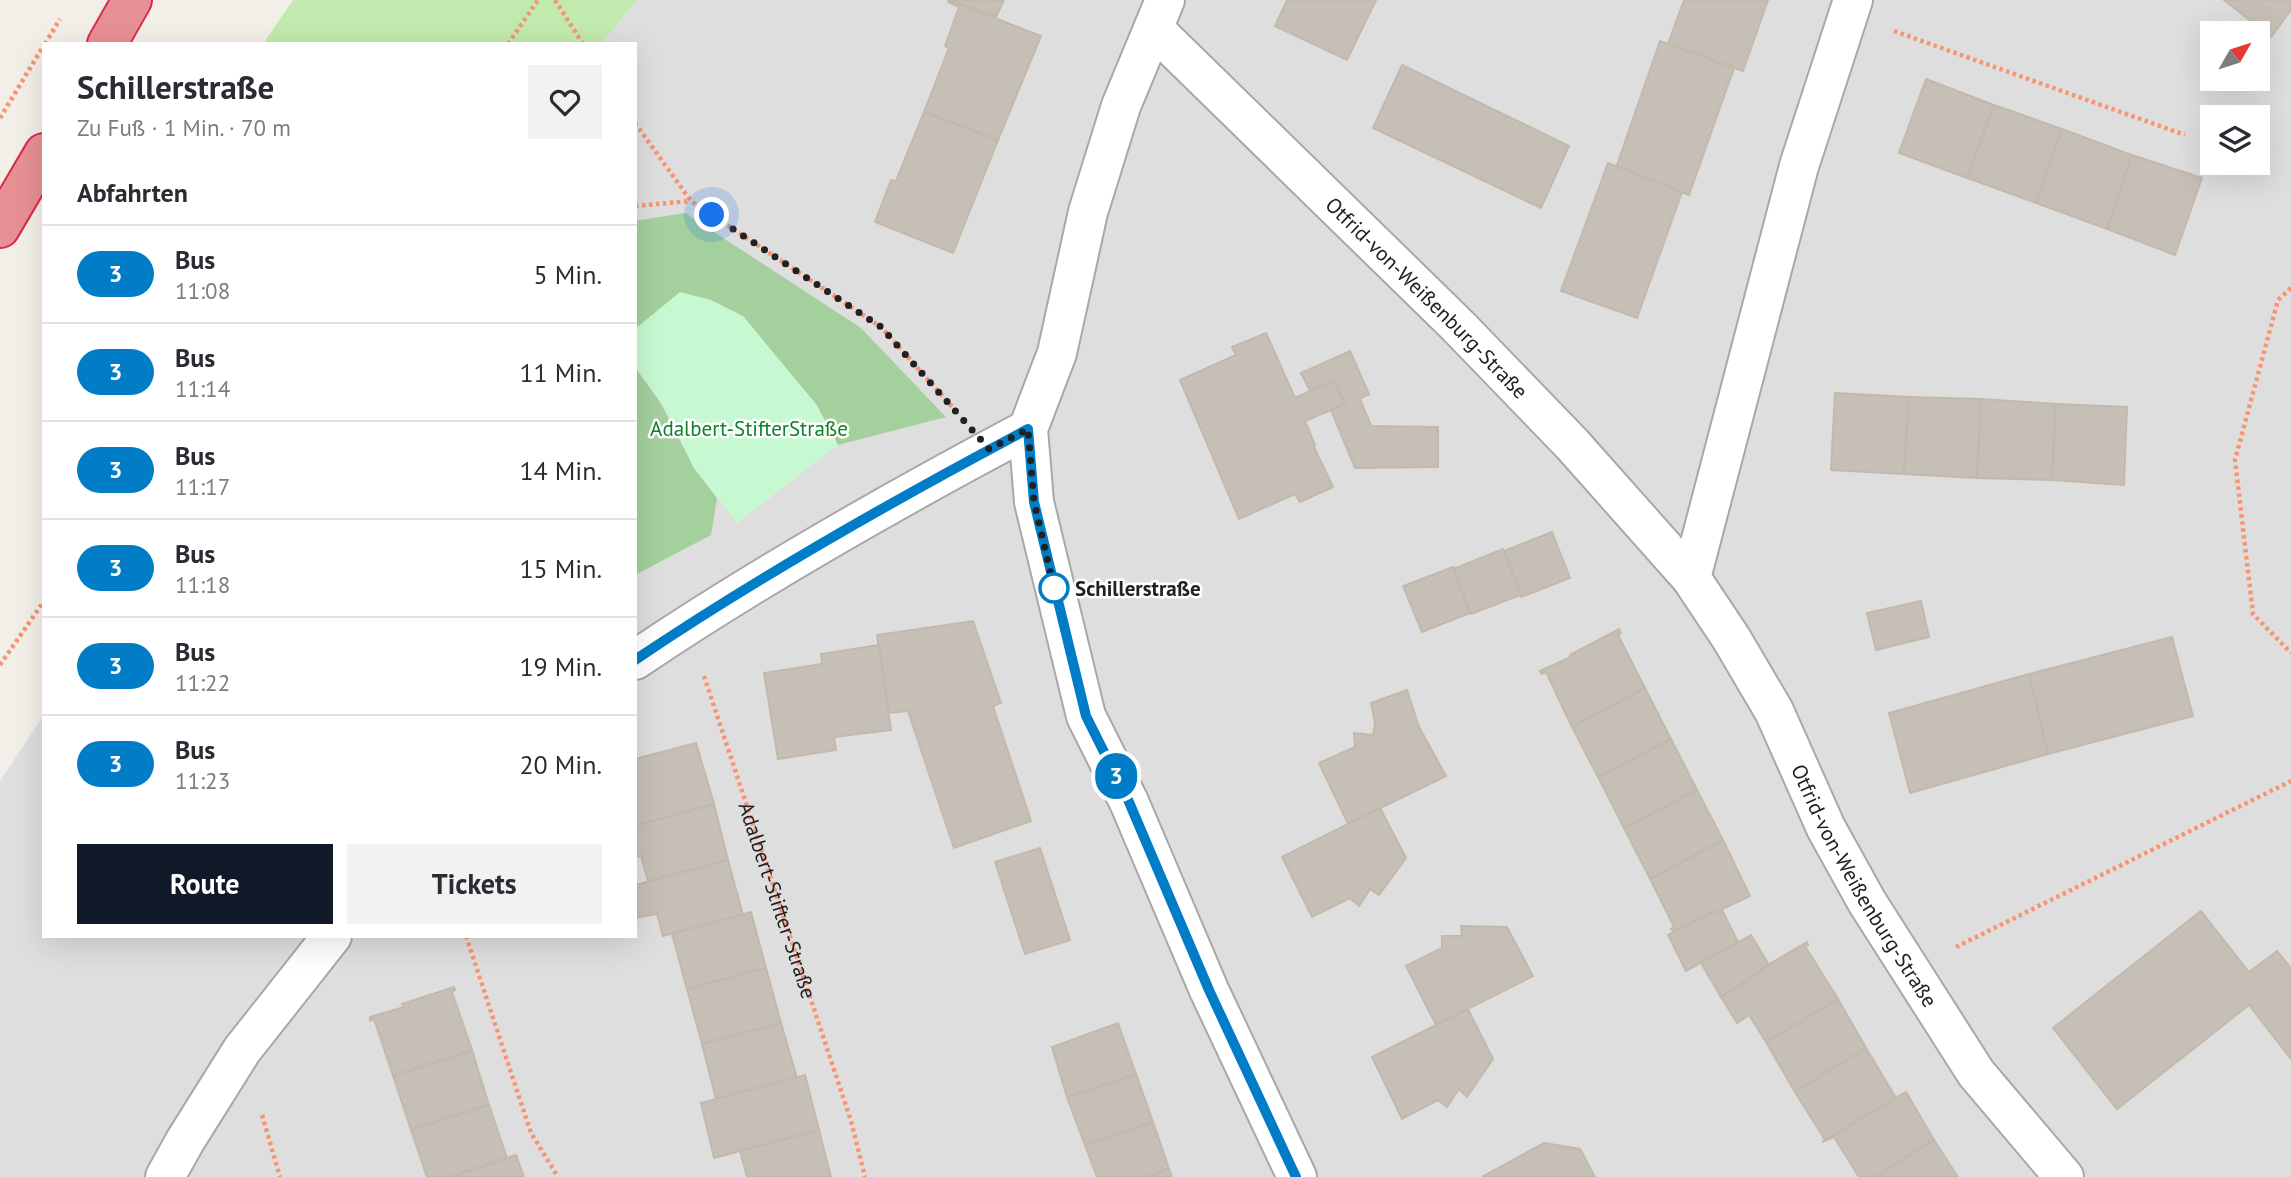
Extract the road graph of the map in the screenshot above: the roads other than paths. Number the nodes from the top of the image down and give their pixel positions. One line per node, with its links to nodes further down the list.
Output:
1 (132, 0): 4 (highway)
2 (1850, 7): 8 (street)
3 (1159, 14): 7 (street); 8 (street, Otfrid-von-Weißenburg-Straße)
4 (108, 42)
5 (42, 156): 6 (highway)
6 (0, 228)
7 (1028, 429): 9 (street); 12 (street)
8 (1691, 578): 13 (street, Otfrid-von-Weißenburg-Straße)
9 (637, 659)
10 (330, 938): 11 (street)
11 (165, 1177)
12 (1297, 1177)
13 (2064, 1177)

